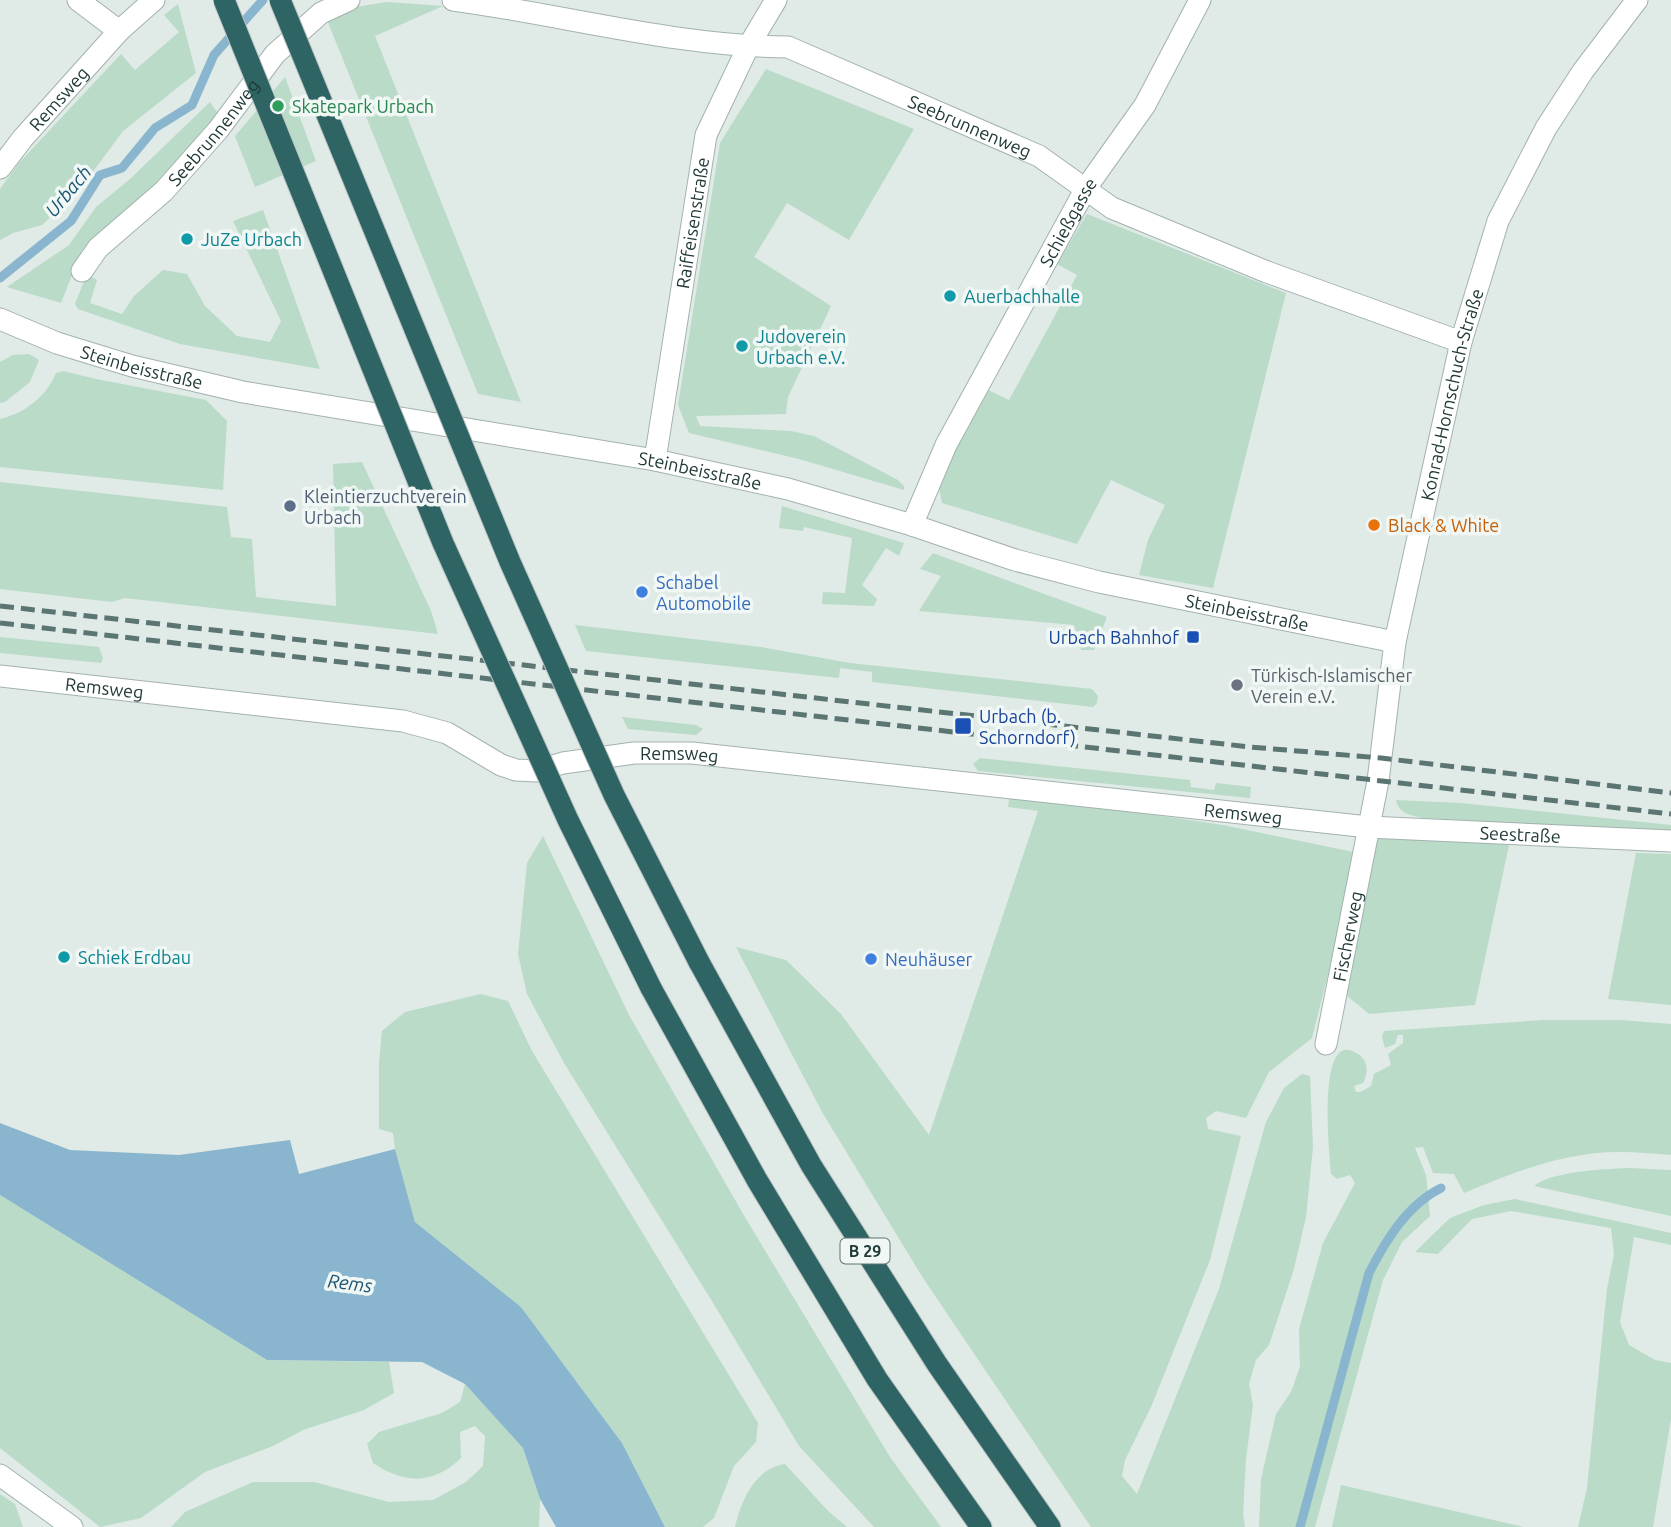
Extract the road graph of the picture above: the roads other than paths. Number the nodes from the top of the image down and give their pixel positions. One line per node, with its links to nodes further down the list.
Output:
1 (78, 0): 10 (street)
2 (154, 0): 10 (street, Remsweg)
3 (224, 0): 26 (highway, bridge)
4 (280, 0): 27 (highway, B 29, bridge)
5 (349, 0): 14 (street, Seebrunnenweg)
6 (453, 0): 11 (street, Seebrunnenweg)
7 (776, 0): 11 (street, Raiffeisenstraße)
8 (1200, 0): 13 (street, Schießgasse)
9 (1637, 0): 16 (street, Konrad-Hornschuch-Straße)
10 (118, 31): 12 (street, Remsweg)
11 (748, 47): 13 (street, Seebrunnenweg); 17 (street, Raiffeisenstraße)
12 (0, 168)
13 (1086, 187): 16 (street, Seebrunnenweg); 18 (street, Schießgasse)
14 (82, 271)
15 (2, 324): 17 (street, Steinbeisstraße)
16 (1461, 342): 19 (street, Konrad-Hornschuch-Straße)
17 (655, 460): 18 (street, Steinbeisstraße)
18 (912, 526): 19 (street, Steinbeisstraße)
19 (1395, 642): 21 (street, Konrad-Hornschuch-Straße)
20 (0, 676): 21 (street, Remsweg)
21 (1368, 827): 22 (street, Seestraße); 23 (street, Fischerweg)
22 (1671, 841)
23 (1326, 1044)
24 (0, 1475): 25 (street)
25 (72, 1527)
26 (981, 1527)
27 (1050, 1527)

